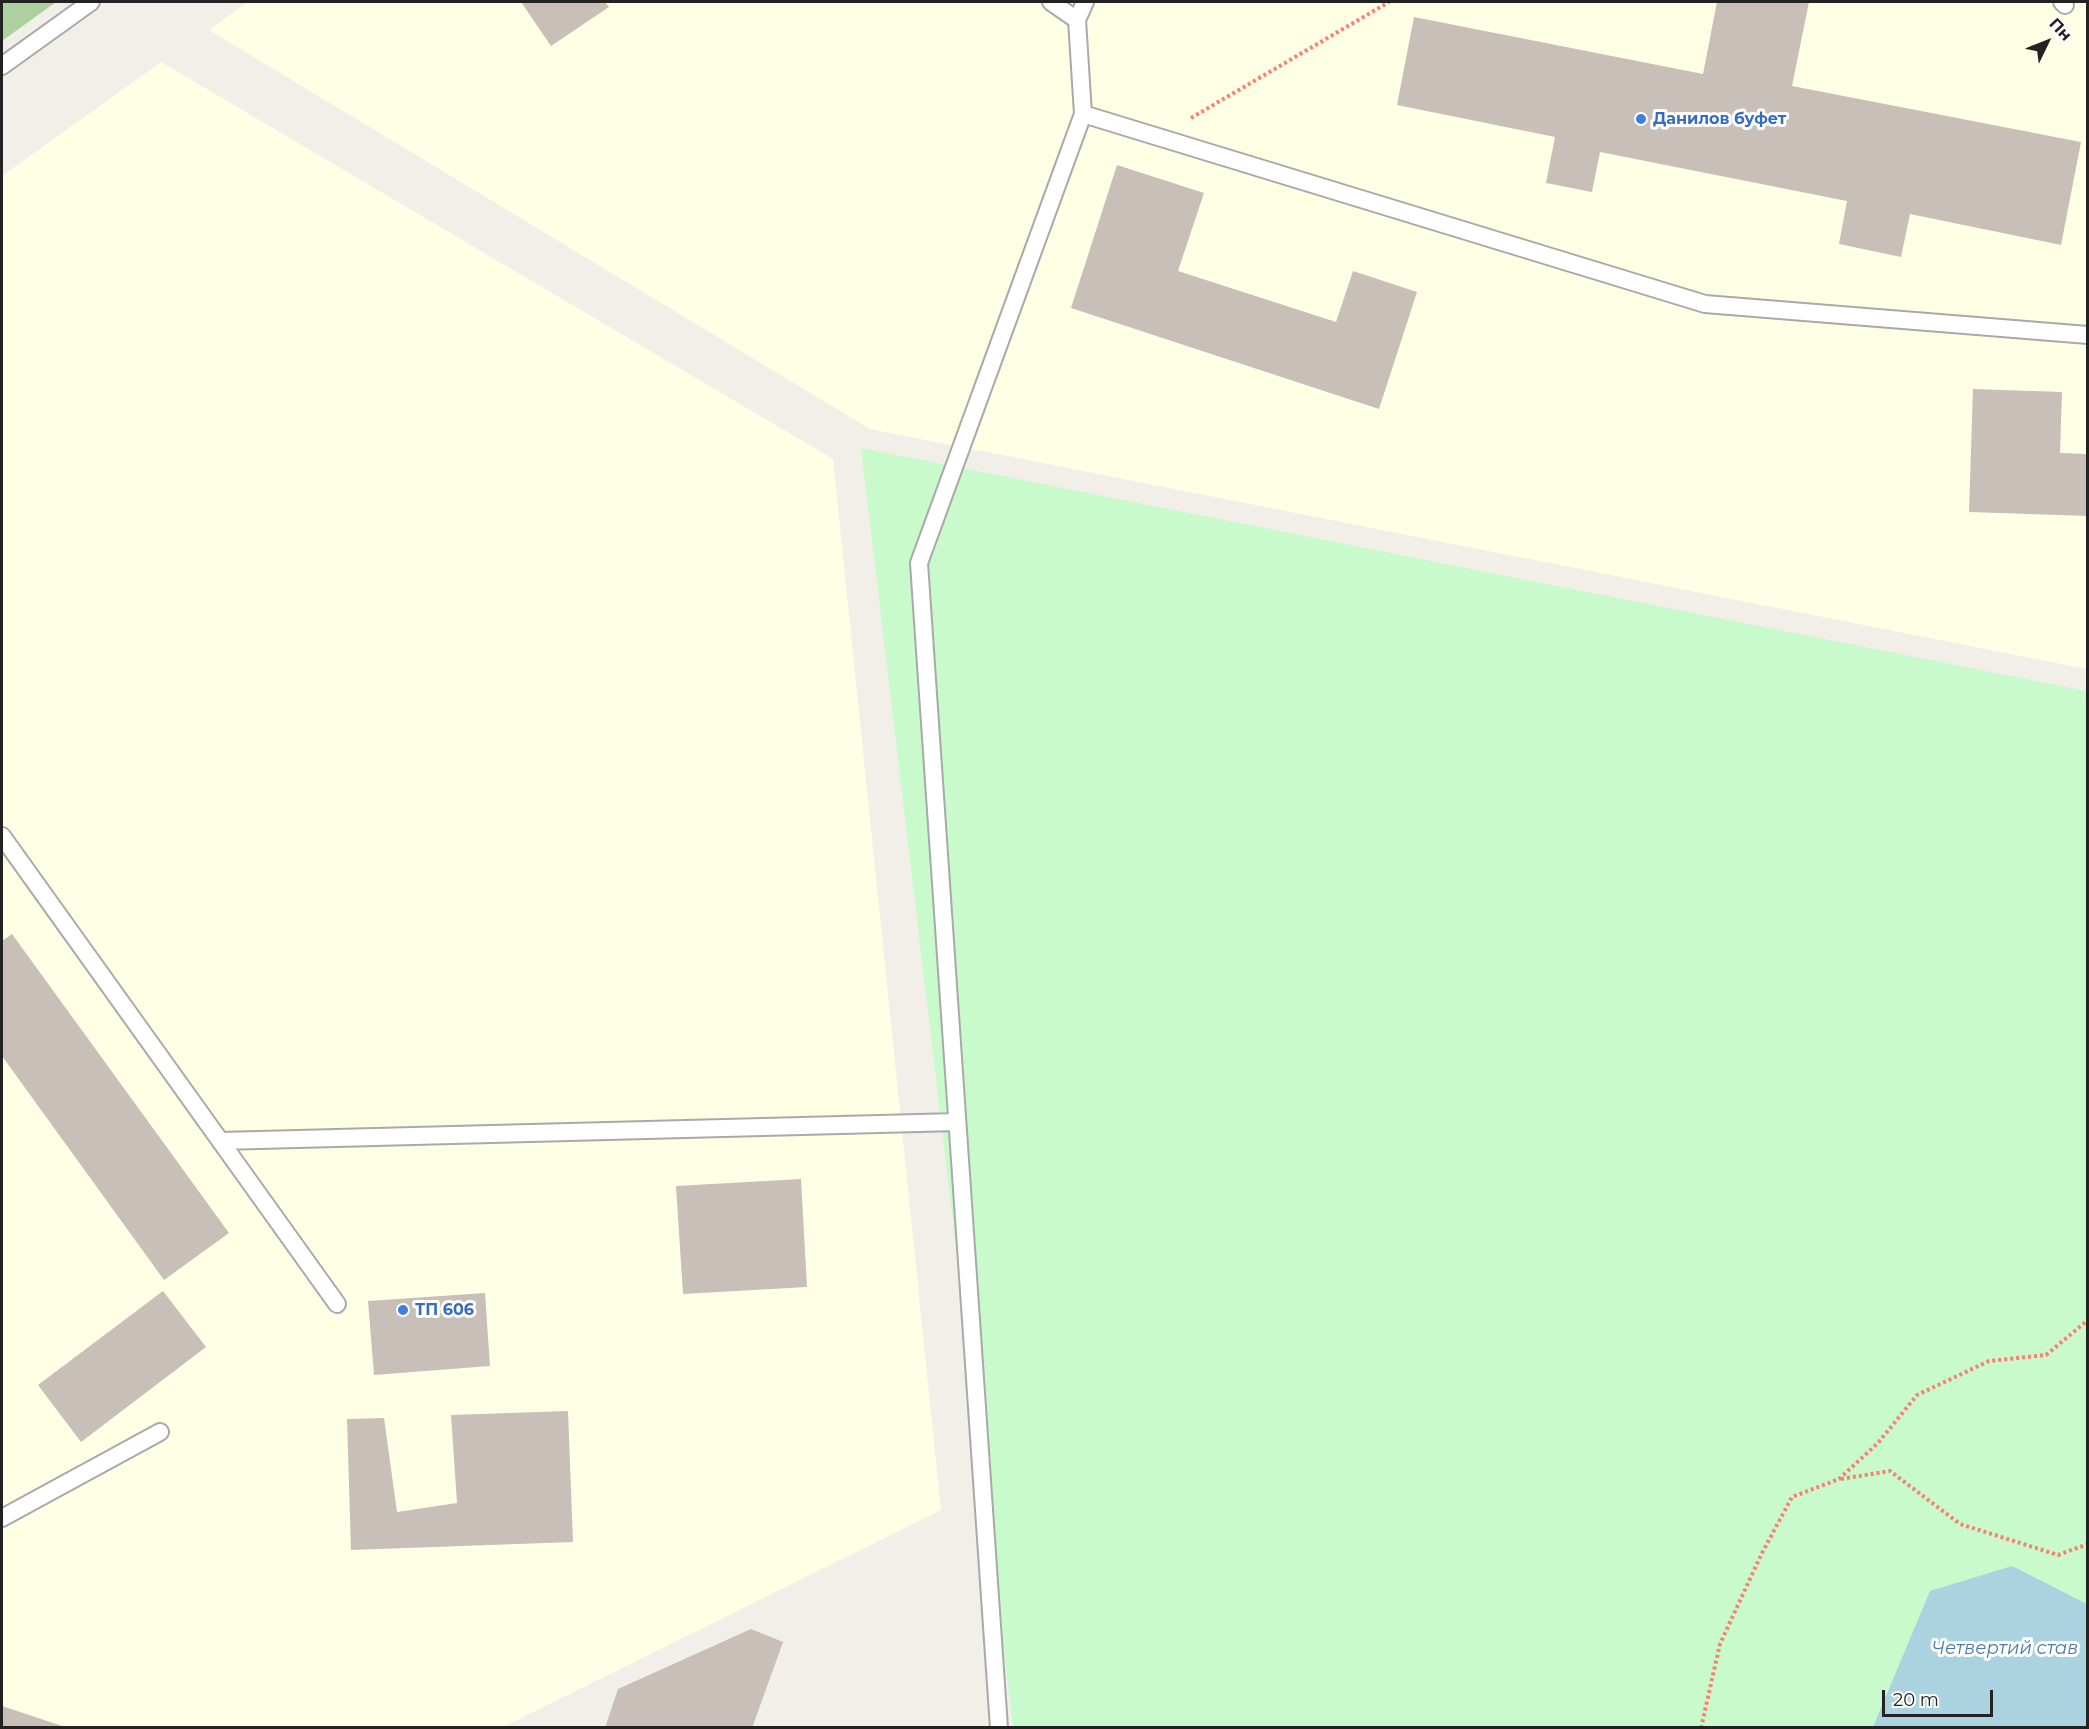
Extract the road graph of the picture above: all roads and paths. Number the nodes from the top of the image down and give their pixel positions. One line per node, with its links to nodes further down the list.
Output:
1 (91, 2): 7 (lane)
2 (1051, 2): 6 (lane)
3 (1084, 2): 6 (lane)
4 (1384, 2): 5 (path)
5 (1390, 2): 9 (path)
6 (1077, 20): 8 (lane)
7 (2, 66)
8 (1083, 114): 9 (lane); 12 (lane)
9 (1158, 137): 10 (lane)
10 (2088, 335)
11 (2, 836): 13 (lane)
12 (957, 1122): 13 (lane); 20 (lane)
13 (220, 1141): 14 (lane)
14 (337, 1304)
15 (2088, 1320): 17 (path)
16 (160, 1432): 18 (lane)
17 (1839, 1479): 19 (path); 21 (path)
18 (2, 1518)
19 (2088, 1544)
20 (999, 1728)
21 (1701, 1728)

